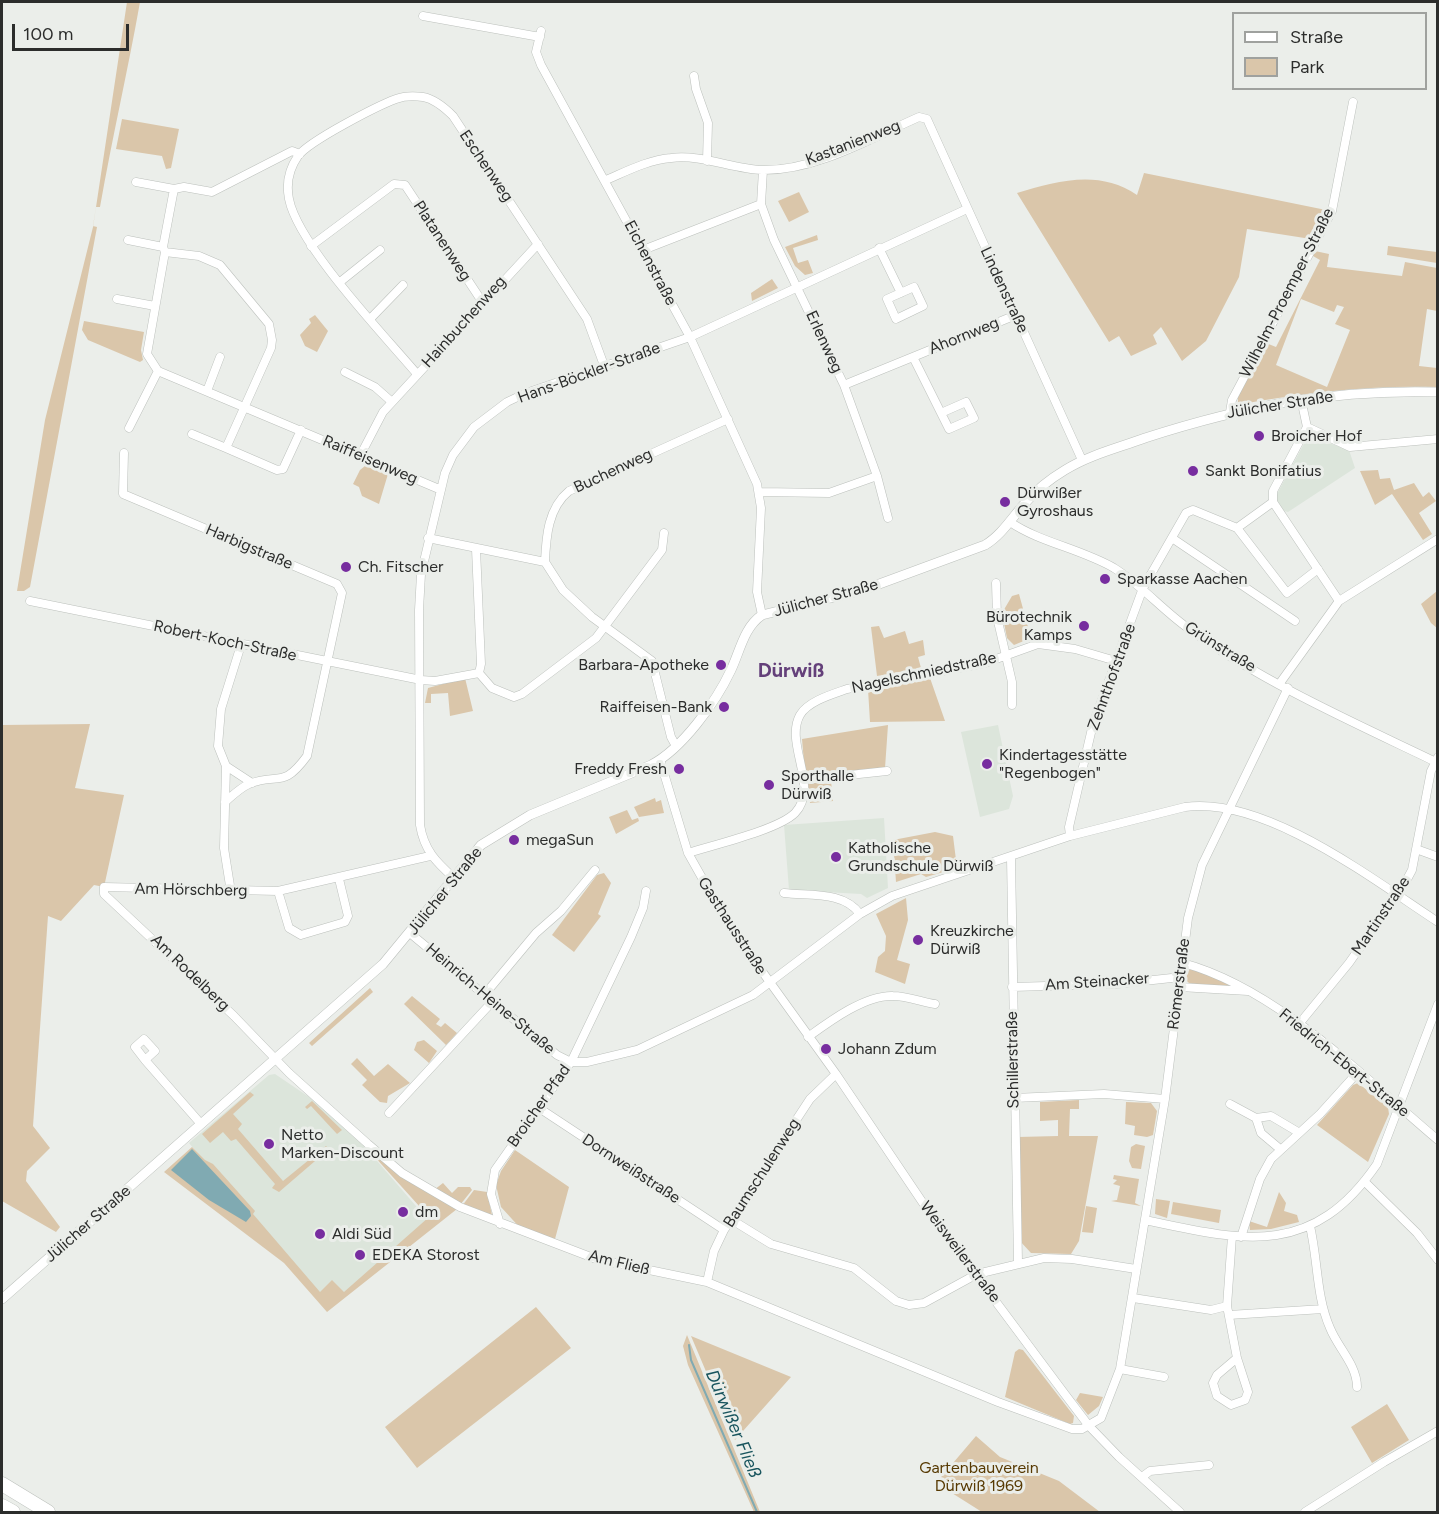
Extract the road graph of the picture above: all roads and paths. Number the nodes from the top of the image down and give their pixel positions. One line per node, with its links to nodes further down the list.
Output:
1 (423, 16): 8 (street, Eichenstraße)
2 (694, 76): 6 (street)
3 (1353, 102): 42 (street, Wilhelm-Proemper-Straße)
4 (927, 118): 7 (street, Kastanienweg); 12 (street, Lindenstraße)
5 (300, 154): 10 (street, Eschenweg); 14 (street, Eschenweg); 15 (street)
6 (707, 161): 7 (street, Kastanienweg); 8 (street, Kastanienweg)
7 (763, 170): 11 (street, Erlenweg)
8 (606, 180): 19 (street, Eichenstraße)
9 (135, 182): 10 (street, Eschenweg)
10 (174, 189): 17 (street)
11 (760, 204): 19 (street); 22 (street, Erlenweg)
12 (967, 209): 16 (street, Hans-Böckler-Straße); 27 (street, Lindenstraße)
13 (128, 240): 17 (street)
14 (538, 244): 25 (street, Hainbuchenweg); 32 (street, Eschenweg)
15 (311, 246): 20 (street); 25 (street, Platanenweg)
16 (879, 248): 22 (street, Hans-Böckler-Straße); 23 (street)
17 (164, 249): 26 (street); 41 (street)
18 (380, 250): 20 (street)
19 (643, 250): 29 (street, Eichenstraße)
20 (340, 282): 28 (street)
21 (403, 285): 28 (street)
22 (798, 286): 29 (street, Hans-Böckler-Straße); 36 (street, Erlenweg)
23 (901, 293): 23 (street)
24 (117, 299): 26 (street)
25 (483, 303): 35 (street, Hainbuchenweg)
26 (155, 306): 33 (street)
27 (1016, 315): 31 (street, Ahornweg); 53 (street, Lindenstraße)
28 (370, 319): 35 (street)
29 (690, 337): 32 (street, Hans-Böckler-Straße); 44 (street, Eichenstraße)
30 (220, 357): 37 (street)
31 (913, 357): 36 (street, Ahornweg); 43 (street, Ahornweg)
32 (605, 368): 55 (street, Hans-Böckler-Straße)
33 (158, 371): 37 (street, Raiffeisenweg); 46 (street)
34 (345, 372): 40 (street)
35 (417, 374): 40 (street, Hainbuchenweg)
36 (844, 385): 54 (street, Erlenweg)
37 (207, 391): 41 (street, Raiffeisenweg)
38 (1437, 392): 39 (street, Jülicher Straße)
39 (1301, 399): 42 (street, Jülicher Straße); 45 (street)
40 (392, 402): 52 (street, Hainbuchenweg)
41 (244, 406): 47 (street, Raiffeisenweg); 50 (street)
42 (1230, 412): 53 (street, Jülicher Straße)
43 (941, 413)
44 (728, 419): 56 (street, Eichenstraße); 66 (street, Buchenweg)
45 (1307, 427): 49 (street); 57 (street)
46 (129, 428)
47 (301, 430): 50 (street, Raiffeisenweg); 52 (street, Raiffeisenweg)
48 (192, 434): 50 (street, Raiffeisenweg)
49 (1437, 439)
50 (226, 448)
51 (124, 453): 78 (street, Harbigstraße)
52 (360, 456): 55 (street, Raiffeisenweg)
53 (1082, 460): 59 (street, Jülicher Straße)
54 (877, 476): 56 (street); 58 (street, Erlenweg)
55 (439, 489): 62 (street, Hans-Böckler-Straße)
56 (760, 492): 72 (street, Eichenstraße)
57 (1273, 502): 60 (street); 67 (street)
58 (888, 518)
59 (1010, 522): 69 (street, Grünstraße); 72 (street, Jülicher Straße)
60 (1238, 528): 63 (street, Zehnthofstraße); 67 (street)
61 (664, 533): 74 (street)
62 (428, 538): 65 (street); 80 (street, Hans-Böckler-Straße)
63 (1172, 538): 69 (street, Zehnthofstraße); 73 (street)
64 (1437, 539): 71 (street)
65 (476, 549): 66 (street); 79 (street)
66 (545, 562): 74 (street)
67 (1318, 569): 71 (street)
68 (996, 583): 76 (street)
69 (1143, 588): 77 (street, Zehnthofstraße); 81 (street, Grünstraße)
70 (30, 601): 75 (street, Robert-Koch-Straße)
71 (1339, 601): 81 (street)
72 (762, 615): 84 (street, Jülicher Straße)
73 (1295, 621)
74 (605, 627): 79 (street); 84 (street)
75 (241, 645): 78 (street, Robert-Koch-Straße); 87 (street)
76 (1006, 656): 77 (street, Nagelschmiedstraße); 83 (street); 89 (street, Nagelschmiedstraße)
77 (1116, 661): 93 (street, Zehnthofstraße)
78 (327, 662): 80 (street, Robert-Koch-Straße); 90 (street)
79 (479, 674): 80 (street, Robert-Koch-Straße)
80 (421, 680): 96 (street, Hans-Böckler-Straße)
81 (1280, 683): 82 (street, Grünstraße)
82 (1288, 688): 86 (street, Grünstraße); 92 (street, Römerstraße)
83 (1012, 705)
84 (676, 746): 85 (street, Jülicher Straße)
85 (660, 760): 95 (street, Gasthausstraße); 100 (street, Jülicher Straße)
86 (1437, 761): 94 (street, Martinstraße)
87 (226, 766): 90 (street); 91 (street)
88 (887, 771): 89 (street)
89 (803, 780): 95 (street, Nagelschmiedstraße)
90 (252, 783): 91 (street)
91 (225, 802): 105 (street)
92 (1229, 807): 93 (street, Heinrich-Heine-Straße); 107 (street, Heinrich-Heine-Straße); 111 (street, Römerstraße)
93 (1070, 836): 98 (street, Heinrich-Heine-Straße)
94 (1416, 849): 97 (street); 107 (street, Martinstraße)
95 (688, 853): 113 (street, Gasthausstraße)
96 (430, 856): 100 (street, Hans-Böckler-Straße); 101 (street, Am Hörschberg)
97 (1437, 857)
98 (1011, 858): 108 (street, Heinrich-Heine-Straße); 114 (street, Schillerstraße)
99 (595, 870): 117 (street)
100 (454, 878): 110 (street, Jülicher Straße)
101 (339, 879): 103 (street, Am Hörschberg); 103 (street)
102 (104, 887): 105 (street, Am Hörschberg); 124 (street, Am Rodelberg)
103 (278, 891): 105 (street, Am Hörschberg)
104 (645, 891): 125 (street, Broicher Pfad)
105 (231, 892)
106 (784, 893): 108 (street)
107 (1398, 896): 109 (street, Heinrich-Heine-Straße); 121 (street, Martinstraße)
108 (860, 914): 113 (street, Heinrich-Heine-Straße)
109 (1437, 922)
110 (411, 934): 117 (street, Heinrich-Heine-Straße); 124 (street, Jülicher Straße)
111 (1183, 963): 112 (street, Römerstraße); 116 (street, Friedrich-Ebert-Straße)
112 (1181, 977): 114 (street, Am Steinacker); 115 (street, Römerstraße)
113 (769, 984): 122 (street, Gasthausstraße); 125 (street, Heinrich-Heine-Straße)
114 (1012, 987): 128 (street, Schillerstraße)
115 (1180, 987): 116 (street, Friedrich-Ebert-Straße); 129 (street, Römerstraße)
116 (1248, 991): 121 (street, Friedrich-Ebert-Straße)
117 (485, 994): 118 (street, Heinrich-Heine-Straße)
118 (493, 1001): 125 (street, Heinrich-Heine-Straße); 133 (street)
119 (935, 1004): 122 (street)
120 (1437, 1004): 131 (street)
121 (1299, 1024): 126 (street, Friedrich-Ebert-Straße)
122 (808, 1036): 127 (street, Gasthausstraße)
123 (145, 1060): 135 (street)
124 (277, 1060): 135 (street, Jülicher Straße); 142 (street, Am Fließ)
125 (571, 1062): 132 (street, Broicher Pfad)
126 (1358, 1072): 131 (street, Friedrich-Ebert-Straße); 136 (street)
127 (836, 1074): 140 (street, Baumschulenweg); 149 (street, Weisweilerstraße)
128 (1014, 1098): 129 (street); 147 (street, Schillerstraße)
129 (1165, 1099): 141 (street, Römerstraße)
130 (1230, 1104): 134 (street)
131 (1399, 1107): 137 (street, Friedrich-Ebert-Straße); 139 (street)
132 (539, 1108): 142 (street, Broicher Pfad); 144 (street, Dornweißstraße)
133 (389, 1113)
134 (1256, 1118): 136 (street); 138 (street)
135 (201, 1124): 152 (street, Jülicher Straße)
136 (1298, 1132): 138 (street)
137 (1437, 1140)
138 (1280, 1149): 145 (street)
139 (1365, 1182): 143 (street); 146 (street)
140 (732, 1220): 144 (street, Baumschulenweg); 149 (street)
141 (1145, 1220): 145 (street); 148 (street, Römerstraße)
142 (500, 1224): 150 (street, Am Fließ)
143 (1310, 1226): 145 (street); 154 (street)
144 (724, 1230): 150 (street, Baumschulenweg)
145 (1237, 1236): 153 (street)
146 (1437, 1260)
147 (1018, 1262): 148 (street); 149 (street)
148 (1137, 1269): 151 (street, Römerstraße)
149 (977, 1274): 160 (street, Weisweilerstraße)
150 (706, 1282): 160 (street, Am Fließ)
151 (1133, 1298): 153 (street); 157 (street, Römerstraße)
152 (2, 1299)
153 (1227, 1306): 155 (street)
154 (1323, 1309): 155 (street); 159 (street)
155 (1229, 1315): 156 (street)
156 (1237, 1358): 156 (street)
157 (1120, 1369): 158 (street); 160 (street, Römerstraße)
158 (1164, 1377)
159 (1357, 1386)
160 (1089, 1426): 163 (street, Weisweilerstraße)
161 (1437, 1431): 169 (street)
162 (1209, 1465): 163 (street)
163 (1142, 1477): 168 (street, Weisweilerstraße)
164 (2, 1484): 167 (highway)
165 (2, 1506): 166 (highway)
166 (13, 1512)
167 (48, 1512)
168 (1180, 1512)
169 (1307, 1512)

